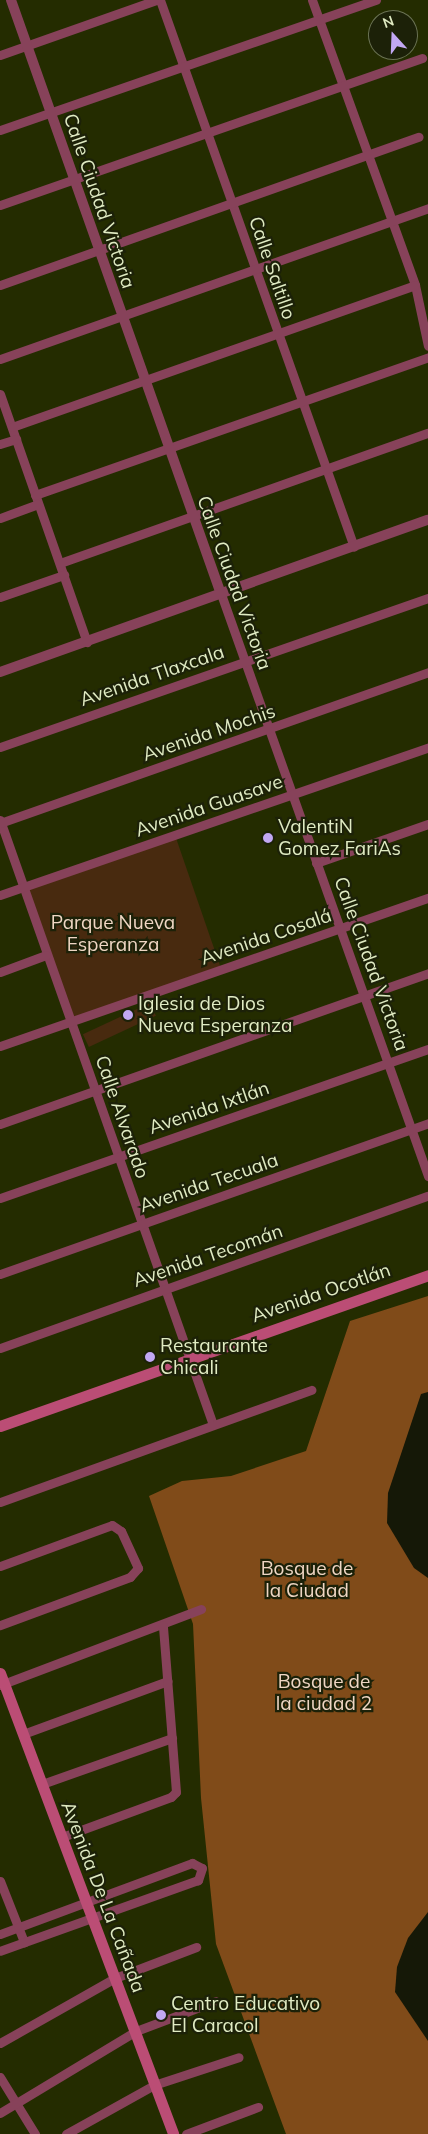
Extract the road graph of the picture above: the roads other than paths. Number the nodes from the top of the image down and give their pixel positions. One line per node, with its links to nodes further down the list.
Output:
1 (11, 0): 7 (street, Calle Ciudad Victoria)
2 (156, 0): 7 (street)
3 (160, 0): 10 (street, Calle Saltillo)
4 (312, 0): 6 (street)
5 (376, 0): 6 (street)
6 (318, 19): 10 (street); 11 (street)
7 (26, 46): 8 (street); 12 (street, Calle Ciudad Victoria)
8 (0, 54)
9 (422, 58): 11 (street)
10 (183, 66): 12 (street); 14 (street, Calle Saltillo)
11 (342, 86): 14 (street); 16 (street)
12 (50, 112): 13 (street); 17 (street, Calle Ciudad Victoria)
13 (0, 130)
14 (207, 132): 17 (street); 18 (street, Calle Saltillo)
15 (419, 137): 16 (street)
16 (367, 155): 18 (street); 21 (street)
17 (73, 179): 19 (street); 22 (street, Calle Ciudad Victoria)
18 (232, 203): 22 (street); 23 (street, Calle Saltillo)
19 (0, 205)
20 (428, 208): 21 (street)
21 (391, 221): 23 (street); 25 (street)
22 (98, 250): 24 (street); 26 (street, Calle Ciudad Victoria)
23 (256, 269): 26 (street); 27 (street, Calle Saltillo)
24 (0, 284)
25 (415, 285): 27 (street); 28 (street)
26 (121, 316): 30 (street); 31 (street, Calle Ciudad Victoria)
27 (278, 333): 31 (street); 33 (street, Calle Saltillo)
28 (428, 346)
29 (428, 357): 33 (street)
30 (0, 359)
31 (142, 381): 34 (street); 38 (street, Calle Ciudad Victoria)
32 (0, 394): 34 (street)
33 (302, 401): 38 (street); 39 (street, Calle Saltillo)
34 (12, 427): 36 (street)
35 (428, 433): 39 (street)
36 (16, 439): 37 (street); 40 (street)
37 (0, 444)
38 (166, 449): 40 (street); 41 (street, Calle Ciudad Victoria)
39 (327, 470): 41 (street); 44 (street, Calle Saltillo)
40 (37, 499): 42 (street); 45 (street)
41 (193, 516): 45 (street); 47 (street, Calle Ciudad Victoria)
42 (0, 518)
43 (428, 520): 44 (street)
44 (354, 546): 47 (street)
45 (60, 563): 46 (street)
46 (64, 575): 48 (street); 50 (street)
47 (221, 594): 50 (street); 51 (street, Calle Ciudad Victoria)
48 (0, 597)
49 (428, 598): 51 (street, Avenida Tlaxcala)
50 (87, 642): 52 (street)
51 (244, 661): 54 (street, Calle Ciudad Victoria); 55 (street, Avenida Tlaxcala)
52 (0, 672)
53 (428, 672): 54 (street, Avenida Mochis)
54 (268, 729): 57 (street, Calle Ciudad Victoria); 58 (street, Avenida Mochis)
55 (0, 747)
56 (428, 748): 57 (street, Avenida Guasave)
57 (292, 796): 60 (street, Calle Ciudad Victoria); 61 (street, Avenida Guasave)
58 (0, 822): 61 (street, Calle Alvarado)
59 (428, 824): 60 (street)
60 (316, 863): 64 (street, Calle Ciudad Victoria)
61 (22, 887): 62 (street, Avenida Guasave); 65 (street, Calle Alvarado)
62 (0, 895)
63 (428, 898): 64 (street, Avenida Cosalá)
64 (339, 929): 68 (street, Calle Ciudad Victoria); 69 (street, Avenida Cosalá)
65 (46, 955): 66 (street); 69 (street, Calle Alvarado)
66 (0, 972)
67 (428, 973): 68 (street)
68 (363, 997): 72 (street, Calle Ciudad Victoria); 73 (street)
69 (71, 1021): 70 (street, Avenida Cosalá); 73 (street, Calle Alvarado)
70 (0, 1046)
71 (428, 1049): 72 (street, Avenida Ixtlán)
72 (388, 1062): 76 (street, Calle Ciudad Victoria); 77 (street, Avenida Ixtlán)
73 (96, 1091): 75 (street); 77 (street, Calle Alvarado)
74 (428, 1123): 76 (street, Avenida Tecuala)
75 (0, 1124)
76 (412, 1129): 78 (street, Calle Ciudad Victoria); 81 (street, Avenida Tecuala)
77 (119, 1157): 80 (street, Avenida Ixtlán); 81 (street, Calle Alvarado)
78 (428, 1176)
79 (428, 1196): 84 (street, Avenida Tecomán)
80 (0, 1198)
81 (142, 1224): 82 (street, Avenida Tecuala); 84 (street, Calle Alvarado)
82 (0, 1274)
83 (428, 1274): 86 (main road, Avenida Ocotlán)
84 (164, 1288): 85 (street, Avenida Tecomán); 86 (street, Calle Alvarado)
85 (0, 1348)
86 (190, 1358): 88 (street, Calle Alvarado); 89 (main road, Avenida Ocotlán)
87 (311, 1390): 88 (street)
88 (214, 1425): 90 (street)
89 (0, 1426)
90 (0, 1502)
91 (0, 1566): 93 (street)
92 (201, 1609): 94 (street)
93 (0, 1625)
94 (163, 1626): 95 (street); 96 (street)
95 (1, 1681): 97 (main road, Avenida De La Cañada)
96 (168, 1681): 97 (street); 98 (street)
97 (23, 1734): 99 (main road, Avenida De La Cañada)
98 (172, 1738): 99 (street); 100 (street)
99 (42, 1784): 100 (main road, Avenida De La Cañada)
100 (62, 1837): 102 (main road, Avenida De La Cañada)
101 (0, 1881): 104 (street)
102 (85, 1902): 103 (main road, Avenida De La Cañada); 103 (street); 104 (street)
103 (92, 1918): 106 (street); 109 (main road, Avenida De La Cañada)
104 (17, 1927): 105 (street); 106 (street)
105 (0, 1934)
106 (24, 1942): 108 (street)
107 (196, 1948): 109 (street)
108 (0, 1951)
109 (114, 1978): 111 (main road, Avenida De La Cañada); 112 (street)
110 (216, 2001): 111 (street)
111 (136, 2031): 115 (main road, Avenida De La Cañada); 116 (street)
112 (0, 2043)
113 (239, 2057): 115 (street)
114 (0, 2077): 116 (street)
115 (154, 2085): 120 (street); 121 (main road, Avenida De La Cañada)
116 (14, 2102): 118 (street); 119 (street)
117 (258, 2107): 122 (street)
118 (0, 2113)
119 (35, 2134)
120 (66, 2134)
121 (172, 2134)
122 (186, 2134)

